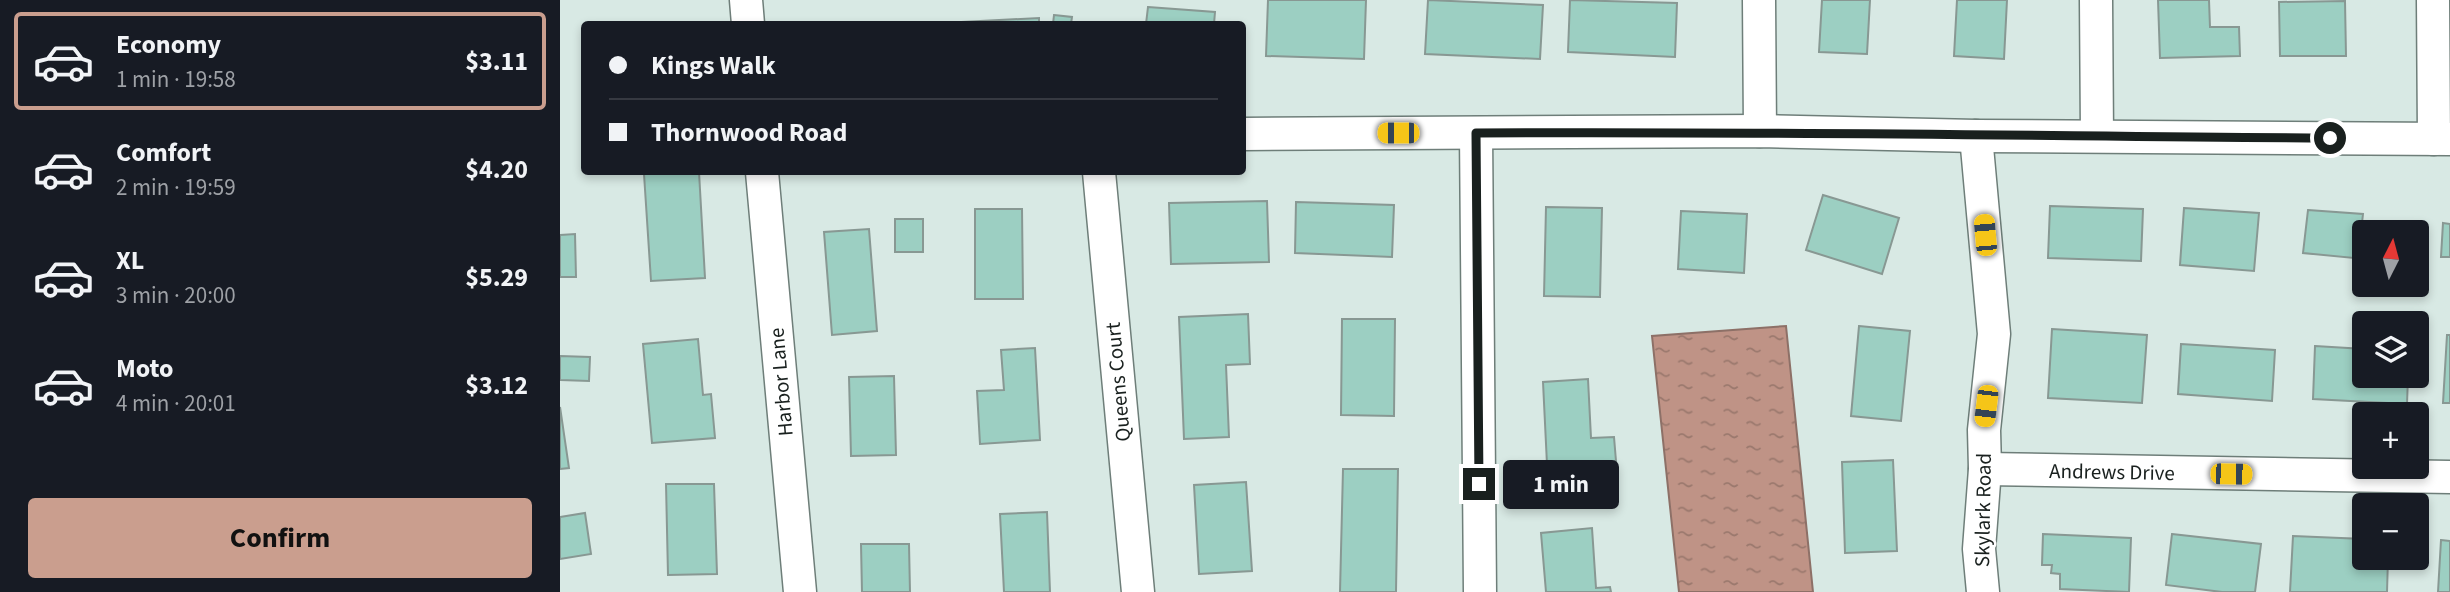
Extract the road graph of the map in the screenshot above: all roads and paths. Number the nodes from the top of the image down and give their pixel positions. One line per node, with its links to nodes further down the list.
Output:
1 (746, 0): 5 (street)
2 (1759, 0): 6 (street)
3 (2096, 0): 10 (street)
4 (2433, 0): 11 (street)
5 (748, 21)
6 (1760, 131): 7 (street); 9 (street)
7 (1476, 133): 8 (street); 18 (street)
8 (1246, 134)
9 (1976, 136): 10 (street); 14 (street, Skylark Road)
10 (2097, 136): 11 (street)
11 (2442, 139)
12 (762, 175): 16 (street, Harbor Lane)
13 (1099, 175): 17 (street, Queens Court)
14 (1985, 470): 15 (street, Andrews Drive); 19 (street, Skylark Road)
15 (2450, 477)
16 (800, 592)
17 (1138, 592)
18 (1480, 592)
19 (1983, 592)

